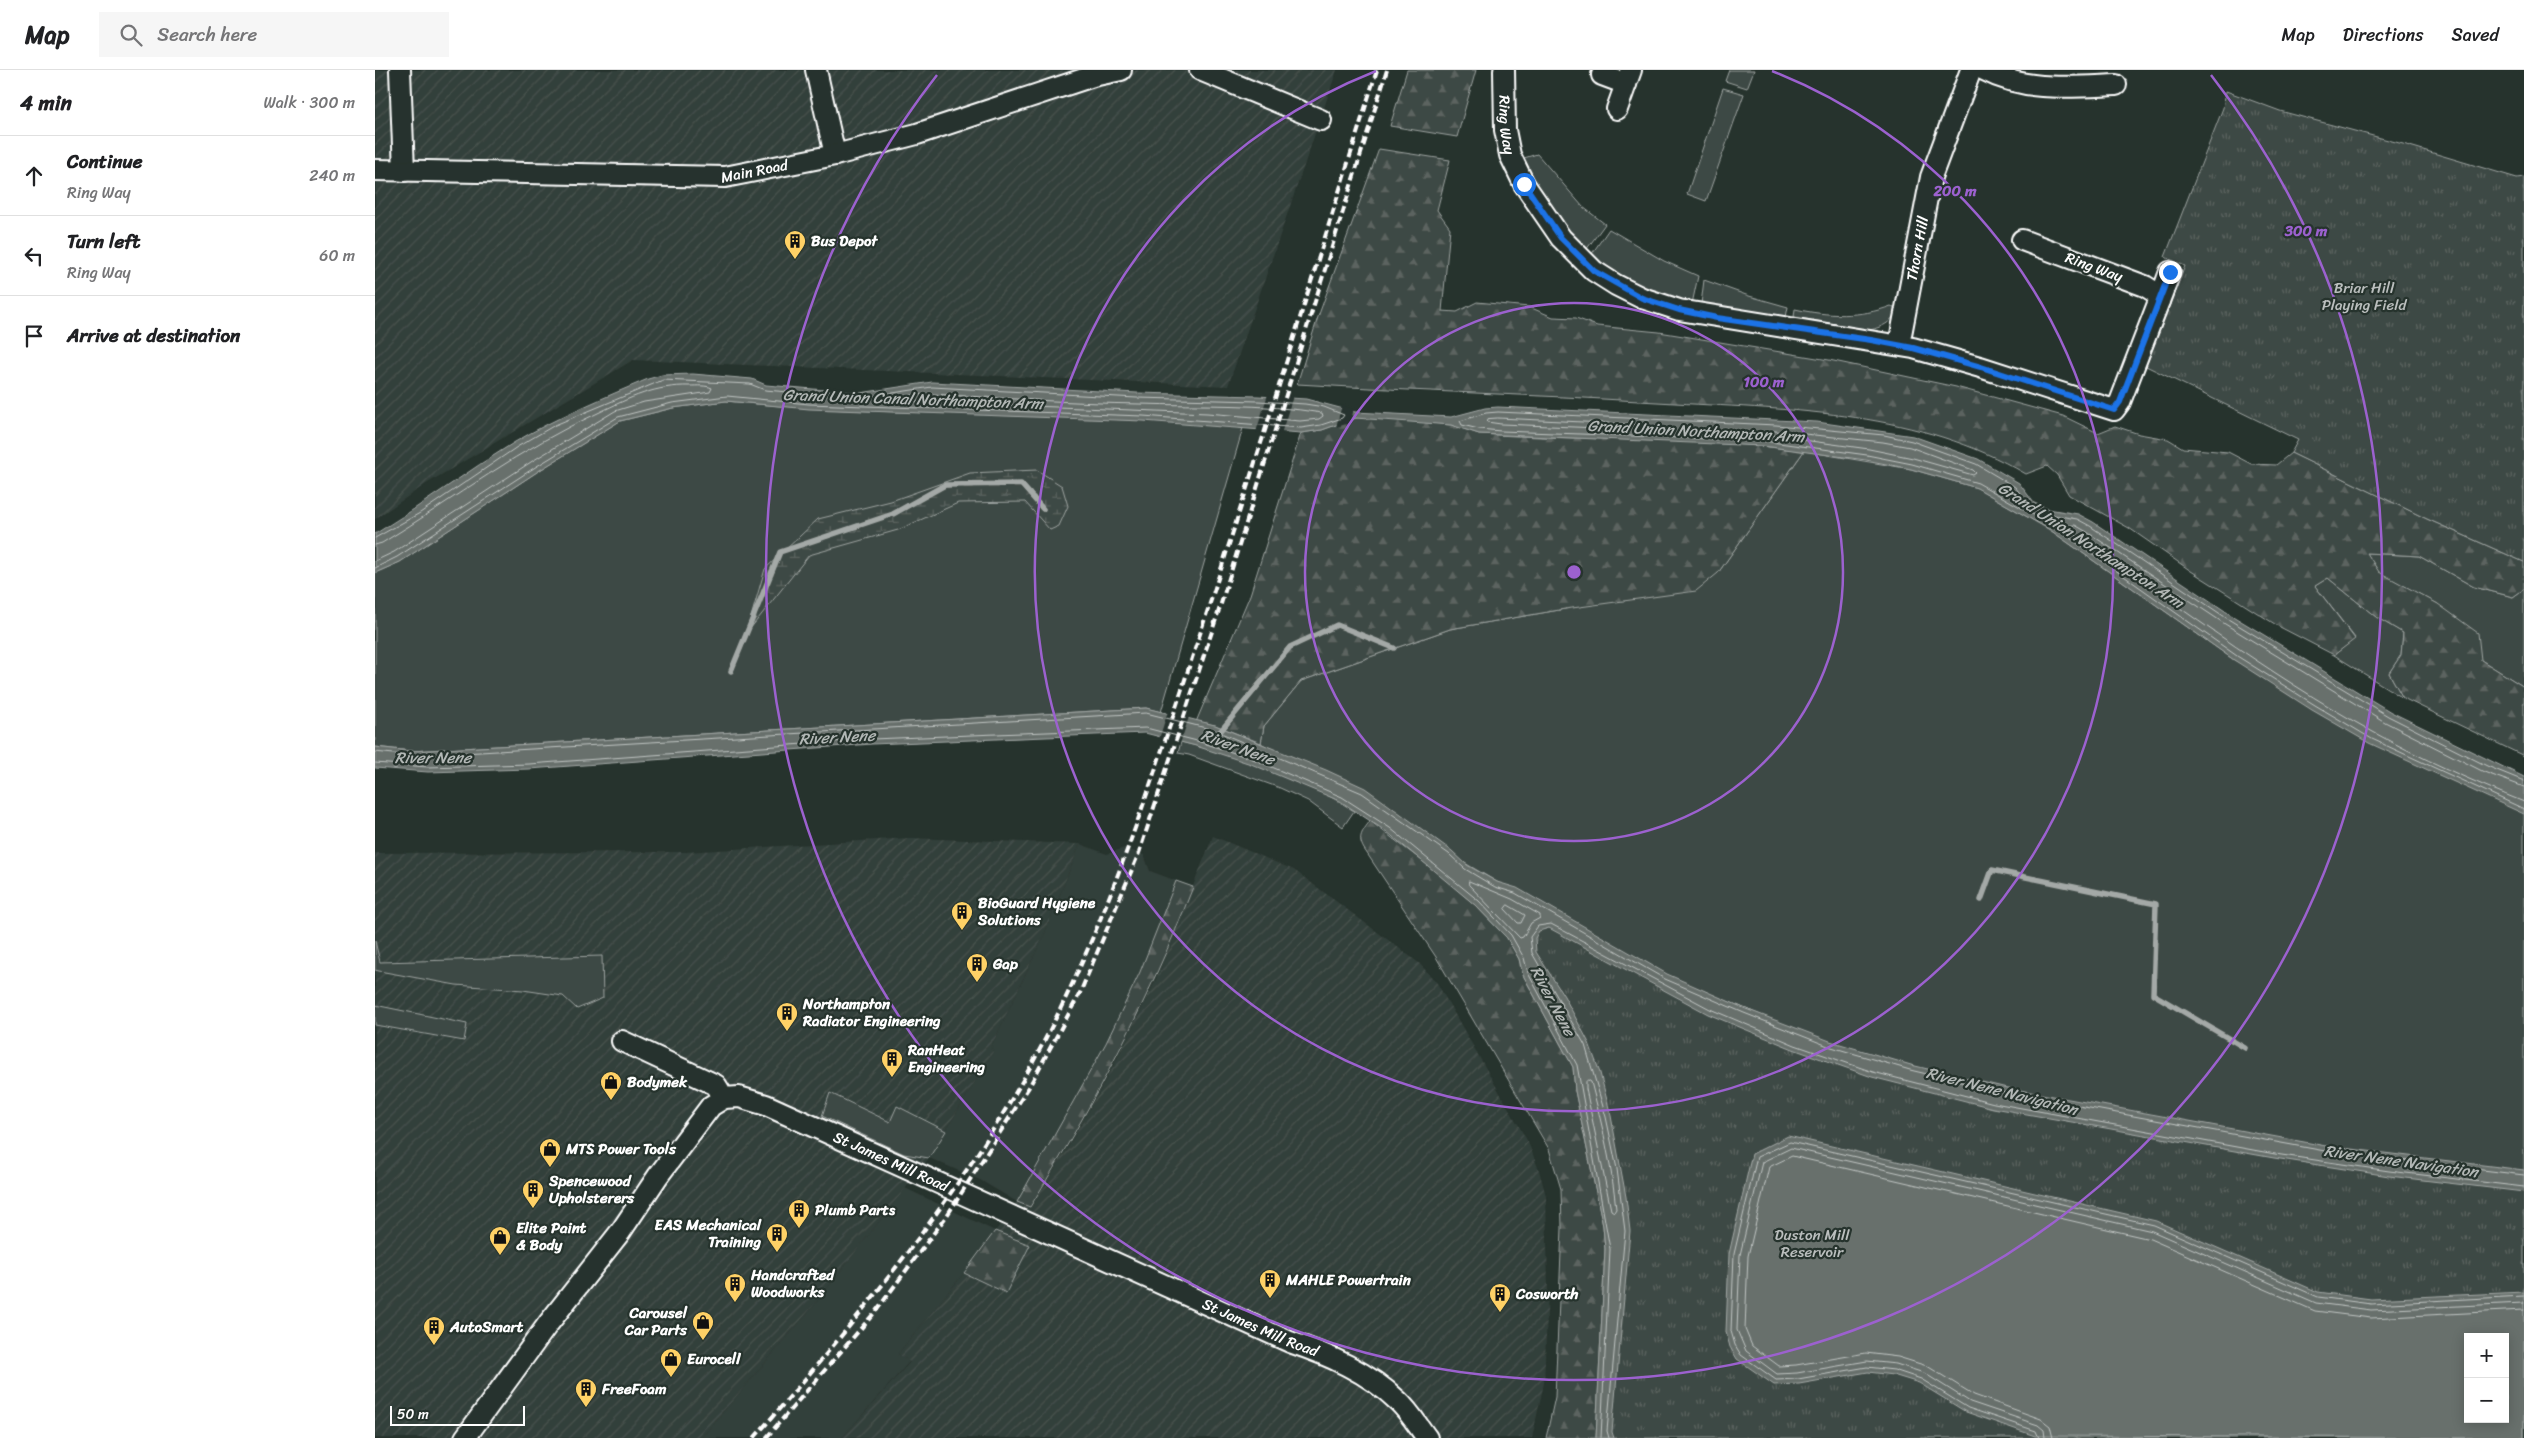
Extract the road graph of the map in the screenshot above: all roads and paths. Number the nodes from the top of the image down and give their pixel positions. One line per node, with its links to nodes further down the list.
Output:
1 (401, 70): 15 (street)
2 (816, 70): 13 (street)
3 (1121, 70): 13 (street, Main Road)
4 (1200, 70): 12 (street)
5 (1504, 70): 19 (street, Ring Way)
6 (1971, 70): 19 (street, Thorn Hill)
7 (1984, 70): 10 (street)
8 (1601, 75): 9 (street)
9 (1629, 77): 11 (street)
10 (2116, 85)
11 (1617, 109)
12 (1321, 120)
13 (835, 155): 15 (street, Main Road)
14 (375, 170): 15 (street, Main Road)
15 (404, 171)
16 (2022, 240): 18 (street, Ring Way)
17 (2170, 272): 18 (street, Ring Way)
18 (2159, 301): 19 (street, Ring Way)
19 (1899, 345)
20 (622, 1041): 21 (street)
21 (723, 1098): 22 (street); 23 (street, St James Mill Road)
22 (465, 1438)
23 (1427, 1438)

